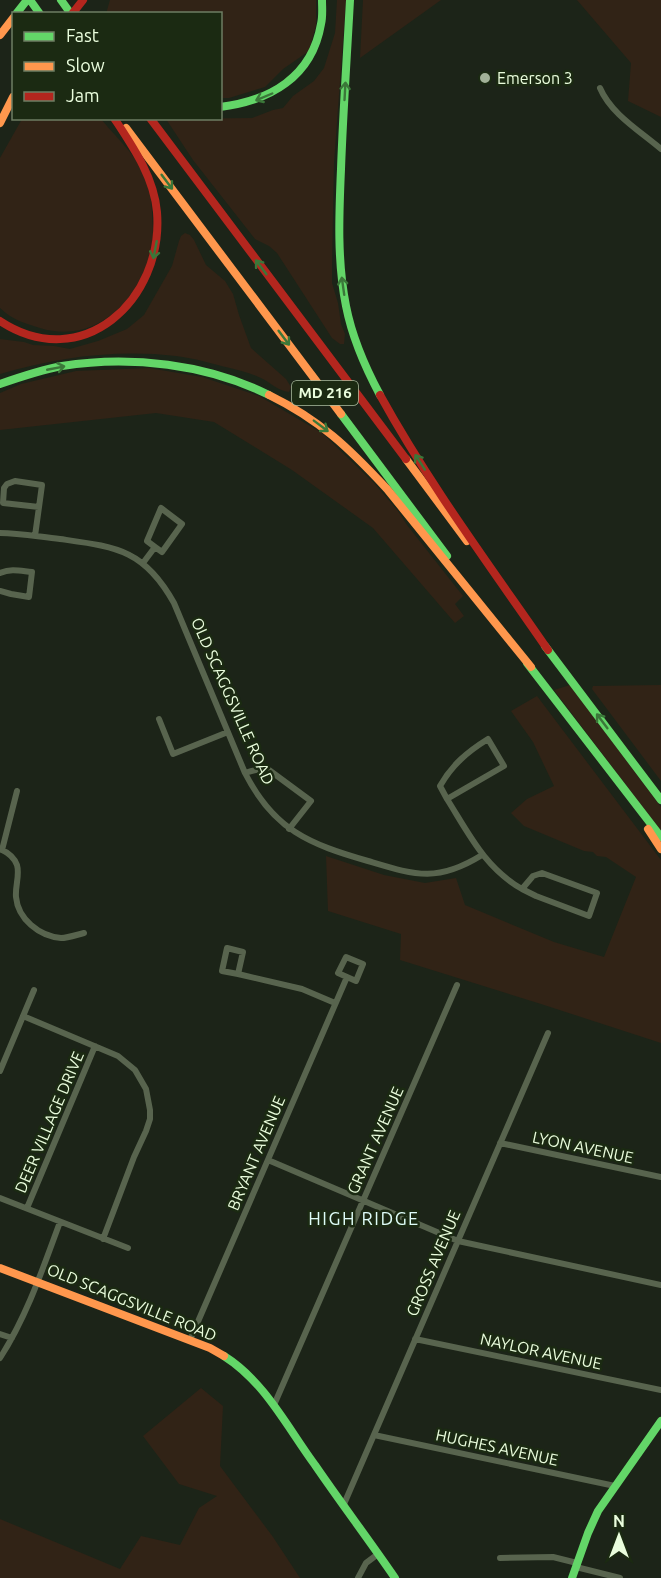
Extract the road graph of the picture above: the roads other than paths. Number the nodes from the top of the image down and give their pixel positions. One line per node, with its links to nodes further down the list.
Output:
1 (28, 0): 5 (main road); 6 (main road)
2 (83, 0): 7 (main road)
3 (322, 0): 13 (main road, one-way to 13)
4 (350, 0): 29 (main road, one-way to 4)
5 (18, 12)
6 (38, 12)
7 (73, 12)
8 (12, 20): 9 (main road)
9 (0, 35)
10 (600, 88): 19 (street)
11 (12, 98): 14 (main road)
12 (12, 98): 18 (main road)
13 (222, 107)
14 (0, 117)
15 (118, 120): 20 (main road, one-way to 20)
16 (119, 120): 30 (main road, MD 216, one-way to 30)
17 (151, 120): 29 (main road, MD 216, one-way to 17)
18 (0, 123)
19 (661, 148)
20 (0, 321)
21 (0, 384): 30 (main road, one-way to 30)
22 (39, 507): 22 (street); 24 (street)
23 (0, 533): 24 (street, OLD SCAGGSVILLE ROAD)
24 (35, 536): 26 (street, OLD SCAGGSVILLE ROAD)
25 (155, 547): 25 (street); 26 (street)
26 (143, 563): 32 (street, OLD SCAGGSVILLE ROAD)
27 (0, 573): 28 (street)
28 (0, 591)
29 (548, 650): 36 (main road, MD 216, one-way to 29)
30 (531, 667): 34 (main road, MD 216)
31 (159, 719): 32 (street)
32 (228, 732): 33 (street, OLD SCAGGSVILLE ROAD)
33 (245, 773): 38 (street, OLD SCAGGSVILLE ROAD); 38 (street)
34 (619, 784): 39 (main road, MD 216); 41 (main road)
35 (17, 791): 40 (street)
36 (661, 798)
37 (447, 799): 37 (street); 42 (street)
38 (289, 829): 42 (street, OLD SCAGGSVILLE ROAD)
39 (661, 837)
40 (1, 849): 44 (street)
41 (661, 849)
42 (482, 855): 43 (street)
43 (522, 889): 43 (street)
44 (84, 933)
45 (238, 974): 45 (street); 49 (street)
46 (347, 976): 49 (street, BRYANT AVENUE)
47 (457, 985): 58 (street, GRANT AVENUE)
48 (34, 990): 50 (street)
49 (336, 1003): 55 (street, BRYANT AVENUE)
50 (23, 1016): 52 (street); 53 (street)
51 (548, 1033): 54 (street, GROSS AVENUE)
52 (95, 1046): 59 (street, DEER VILLAGE DRIVE); 61 (street)
53 (0, 1071)
54 (500, 1143): 56 (street, LYON AVENUE); 62 (street, GROSS AVENUE)
55 (268, 1160): 58 (street); 70 (street, BRYANT AVENUE)
56 (661, 1177)
57 (0, 1198): 59 (street)
58 (363, 1201): 62 (street); 73 (street, GRANT AVENUE)
59 (27, 1208): 60 (street)
60 (60, 1222): 61 (street); 65 (street)
61 (103, 1239): 63 (street)
62 (458, 1241): 66 (street); 69 (street, GROSS AVENUE)
63 (128, 1248)
64 (0, 1268): 65 (main road, OLD SCAGGSVILLE ROAD)
65 (38, 1281): 68 (street); 70 (main road, OLD SCAGGSVILLE ROAD)
66 (661, 1285)
67 (0, 1334): 68 (street)
68 (12, 1338): 71 (street)
69 (415, 1339): 72 (street, NAYLOR AVENUE); 75 (street, GROSS AVENUE)
70 (190, 1340): 73 (main road, OLD SCAGGSVILLE ROAD)
71 (0, 1358)
72 (661, 1390)
73 (274, 1405): 77 (main road, OLD SCAGGSVILLE ROAD)
74 (661, 1421): 76 (main road)
75 (374, 1434): 76 (street, HUGHES AVENUE); 77 (street, GROSS AVENUE)
76 (615, 1486): 80 (main road)
77 (344, 1504): 78 (main road, OLD SCAGGSVILLE ROAD)
78 (378, 1554): 81 (street); 82 (main road, OLD SCAGGSVILLE ROAD)
79 (500, 1558): 80 (street)
80 (576, 1565): 83 (main road); 84 (street)
81 (358, 1578)
82 (395, 1578)
83 (572, 1578)
84 (620, 1578)

